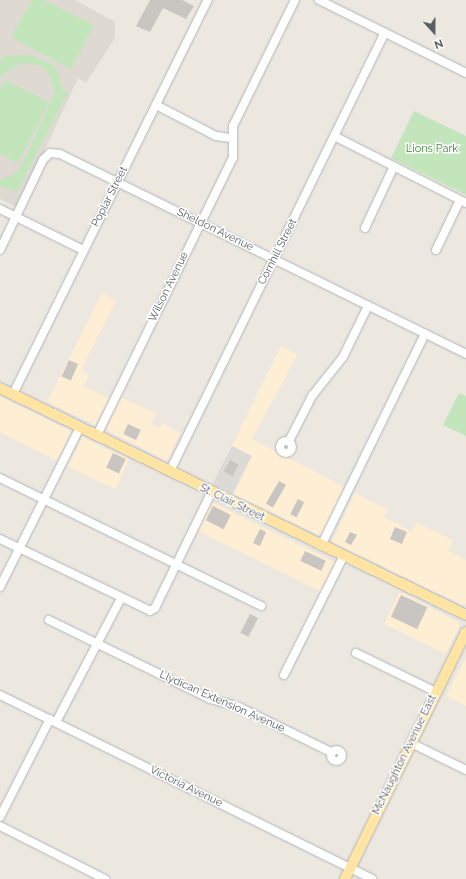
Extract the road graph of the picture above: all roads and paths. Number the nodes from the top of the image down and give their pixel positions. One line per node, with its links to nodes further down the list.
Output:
1 (208, 0): 6 (street, Poplar Street)
2 (294, 0): 8 (street)
3 (319, 0): 4 (street)
4 (385, 33): 5 (street); 7 (street, Cornhill Street)
5 (466, 73)
6 (156, 105): 8 (street); 10 (street, Poplar Street)
7 (336, 137): 9 (street); 19 (street, Cornhill Street)
8 (231, 138): 14 (street, Wilson Avenue)
9 (394, 166): 11 (street); 15 (street)
10 (117, 182): 13 (street, Sheldon Avenue); 14 (street, Sheldon Avenue); 17 (street, Poplar Street)
11 (463, 201): 18 (street)
12 (0, 209): 13 (street)
13 (16, 217): 16 (street); 17 (street)
14 (200, 223): 19 (street, Sheldon Avenue); 26 (street, Wilson Avenue)
15 (365, 228)
16 (0, 250)
17 (83, 250): 24 (street, Poplar Street)
18 (436, 250)
19 (274, 260): 20 (street, Sheldon Avenue); 28 (street, Cornhill Street)
20 (368, 306): 21 (street, Sheldon Avenue); 27 (street)
21 (426, 334): 22 (street, Sheldon Avenue); 33 (street)
22 (466, 354)
23 (0, 388): 24 (main road, St. Clair Street)
24 (13, 394): 25 (main road, St. Clair Street)
25 (80, 427): 26 (main road, St. Clair Street); 31 (street)
26 (96, 435): 28 (main road, St. Clair Street)
27 (289, 441)
28 (170, 471): 30 (main road, St. Clair Street)
29 (0, 478): 31 (street)
30 (211, 493): 33 (main road, St. Clair Street); 36 (street)
31 (44, 500): 34 (street); 36 (street)
32 (0, 539): 34 (street)
33 (322, 546): 35 (main road, St. Clair Street)
34 (19, 548): 37 (street); 38 (street)
35 (343, 557): 40 (main road, St. Clair Street); 45 (street)
36 (176, 565): 38 (street); 39 (street)
37 (0, 587)
38 (121, 598): 43 (street)
39 (261, 606)
40 (466, 615)
41 (49, 620): 43 (street, Llydican Extension Avenue)
42 (466, 632): 46 (main road, McNaughton Avenue East)
43 (96, 644): 48 (street); 50 (street, Llydican Extension Avenue)
44 (356, 653): 46 (street)
45 (284, 675)
46 (436, 692): 49 (main road, McNaughton Avenue East)
47 (0, 695): 48 (street, Victoria Avenue)
48 (53, 720): 52 (street); 54 (street, Victoria Avenue)
49 (411, 743): 51 (street); 54 (main road, McNaughton Avenue East)
50 (331, 752)
51 (466, 770)
52 (0, 817)
53 (0, 826): 55 (street)
54 (350, 868): 56 (main road, McNaughton Avenue East); 57 (street, Victoria Avenue)
55 (105, 879)
56 (345, 879)
57 (372, 879)

